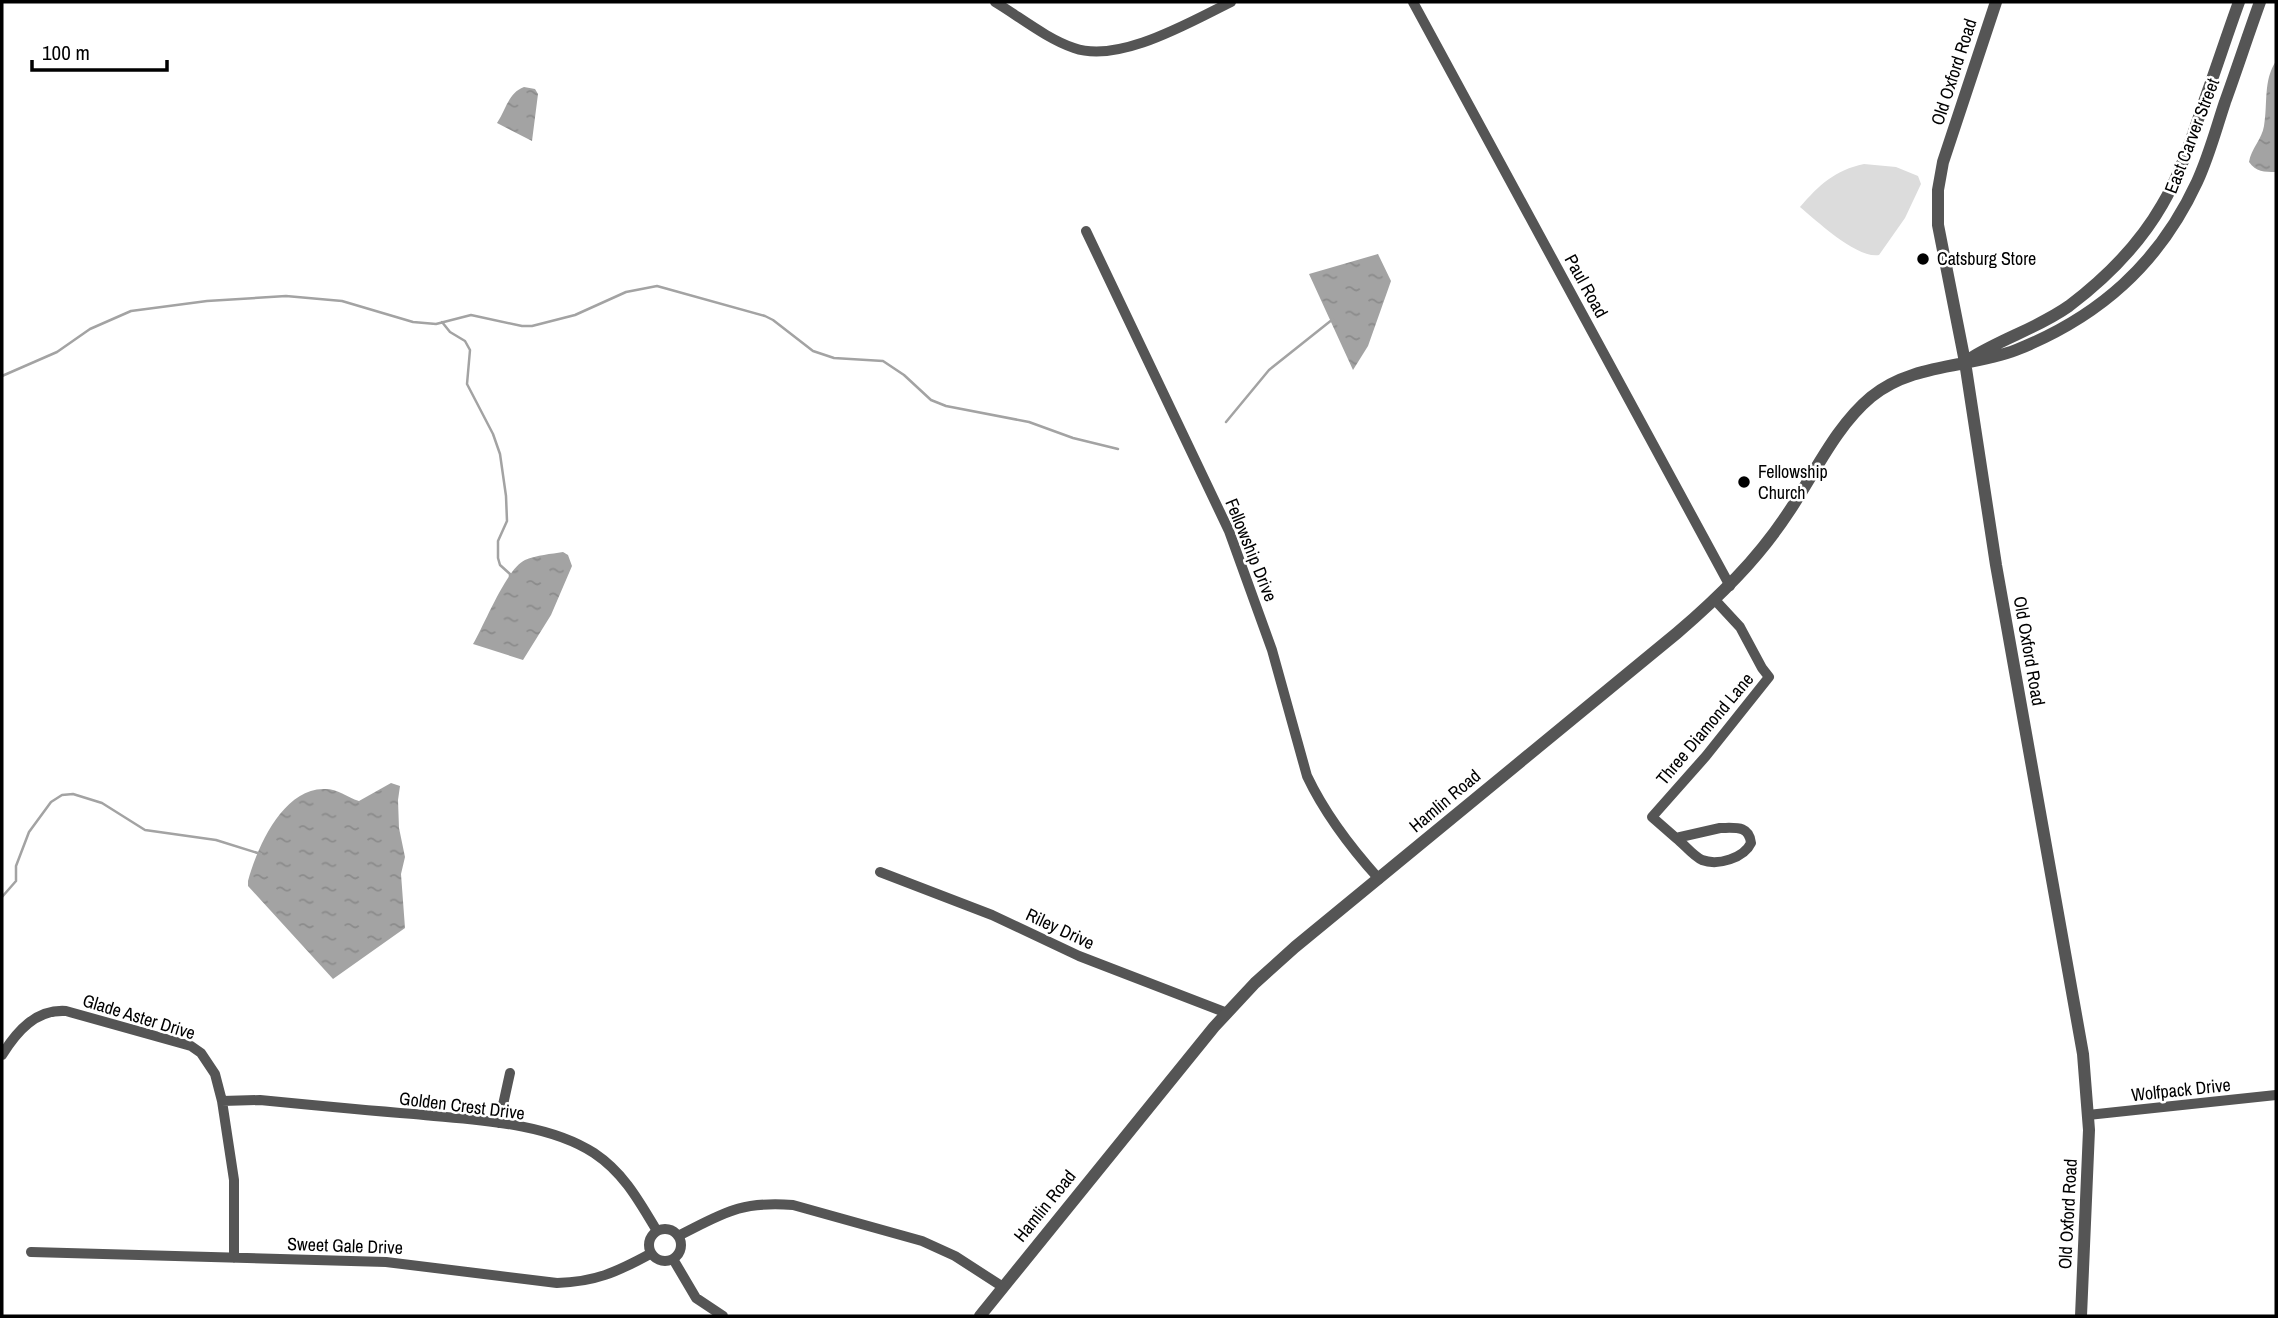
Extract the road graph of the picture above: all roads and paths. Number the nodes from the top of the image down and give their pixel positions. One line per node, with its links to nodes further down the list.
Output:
1 (995, 2): 2 (street)
2 (1231, 2)
3 (1413, 2): 9 (street, Paul Road)
4 (1996, 2): 8 (street, Old Oxford Road)
5 (2239, 2): 8 (street, East Carver Street)
6 (2260, 2): 8 (street, East Carver Street)
7 (1086, 231): 13 (street, Fellowship Drive)
8 (1965, 362): 9 (street, Hamlin Road); 19 (street, Old Oxford Road)
9 (1730, 586): 10 (street, Hamlin Road)
10 (1715, 600): 11 (street, Three Diamond Lane); 13 (street, Hamlin Road)
11 (1676, 838): 11 (street, Three Diamond Lane)
12 (880, 872): 14 (street, Riley Drive)
13 (1379, 879): 14 (street, Hamlin Road)
14 (1227, 1013): 27 (street, Hamlin Road)
15 (2, 1055): 18 (street, Glade Aster Drive)
16 (510, 1073): 20 (street)
17 (2276, 1095): 19 (street, Wolfpack Drive)
18 (222, 1101): 20 (street, Golden Crest Drive); 25 (street, Glade Aster Drive)
19 (2088, 1115): 30 (street, Old Oxford Road)
20 (499, 1123): 21 (street, Golden Crest Drive)
21 (657, 1231): 22 (street); 24 (street)
22 (678, 1236): 26 (street); 27 (street)
23 (31, 1252): 25 (street, Sweet Gale Drive)
24 (650, 1254): 25 (street, Sweet Gale Drive); 26 (street)
25 (234, 1258)
26 (673, 1259): 28 (street)
27 (1003, 1287): 29 (street, Hamlin Road)
28 (723, 1316)
29 (980, 1316)
30 (2081, 1316)

